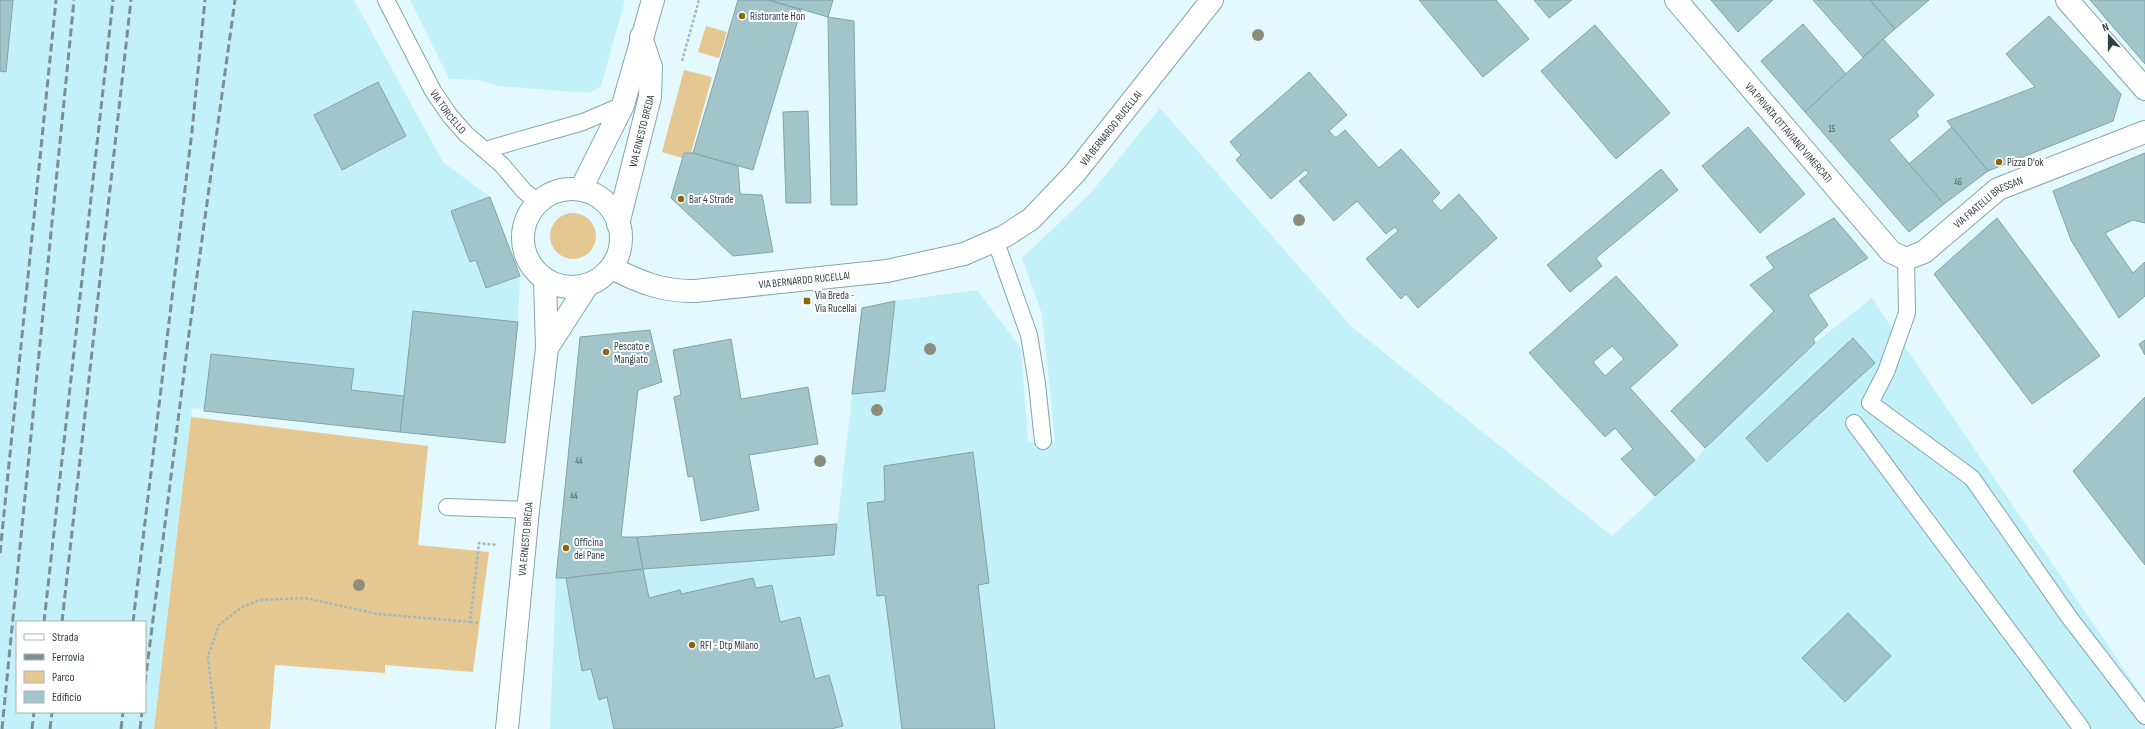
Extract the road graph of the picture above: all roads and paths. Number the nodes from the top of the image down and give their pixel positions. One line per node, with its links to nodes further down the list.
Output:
1 (386, 0): 12 (lane, VIA TORCELLO)
2 (653, 0): 7 (street, VIA ERNESTO BREDA)
3 (699, 0): 8 (path)
4 (1212, 0): 16 (street, VIA BERNARDO RUCELLAI)
5 (1676, 0): 17 (street, VIA PRIVATA OTTAVIANO VIMERCATI)
6 (2067, 0): 9 (street)
7 (641, 37): 10 (street, VIA ERNESTO BREDA); 15 (street, VIA ERNESTO BREDA)
8 (682, 61)
9 (2145, 89)
10 (623, 105): 12 (lane); 13 (street, VIA ERNESTO BREDA)
11 (2145, 132): 17 (street, VIA FRATELLI BRESSAN)
12 (485, 150): 14 (lane, VIA TORCELLO)
13 (581, 189): 14 (street); 15 (street, VIA ERNESTO BREDA)
14 (538, 202): 19 (street)
15 (618, 224): 18 (street, VIA ERNESTO BREDA)
16 (996, 242): 18 (street, VIA BERNARDO RUCELLAI); 23 (lane)
17 (1906, 259): 29 (lane)
18 (612, 268): 20 (street, VIA ERNESTO BREDA)
19 (544, 280): 20 (street, VIA ERNESTO BREDA); 21 (street, VIA ERNESTO BREDA)
20 (587, 286): 21 (street, VIA ERNESTO BREDA)
21 (547, 348): 25 (street, VIA ERNESTO BREDA)
22 (1854, 423): 32 (lane)
23 (1043, 441)
24 (447, 507): 25 (lane)
25 (528, 510): 31 (street, VIA ERNESTO BREDA)
26 (497, 545): 27 (path)
27 (470, 622): 28 (path); 30 (path)
28 (480, 623)
29 (2145, 716)
30 (216, 729)
31 (507, 729)
32 (2082, 729)

